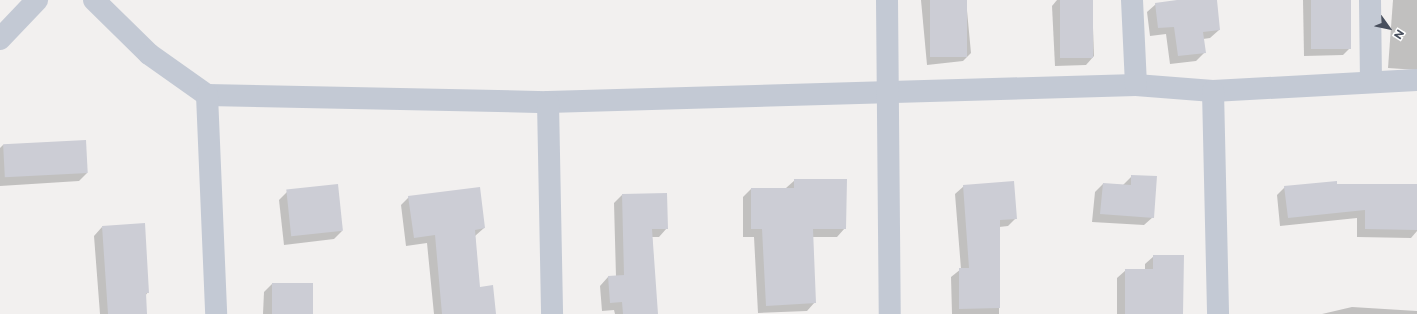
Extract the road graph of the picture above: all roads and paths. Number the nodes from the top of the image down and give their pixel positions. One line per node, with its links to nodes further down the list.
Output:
1 (37, 0): 6 (street)
2 (94, 0): 12 (street)
3 (886, 0): 10 (street)
4 (1132, 0): 9 (street)
5 (1370, 0): 8 (street)
6 (0, 39)
7 (1417, 80): 8 (street)
8 (1371, 81): 11 (street)
9 (1136, 85): 10 (street); 11 (street)
10 (888, 90): 13 (street); 16 (street)
11 (1213, 91): 17 (street)
12 (207, 95): 13 (street); 14 (street)
13 (548, 102): 15 (street)
14 (216, 314)
15 (552, 314)
16 (890, 314)
17 (1218, 314)

